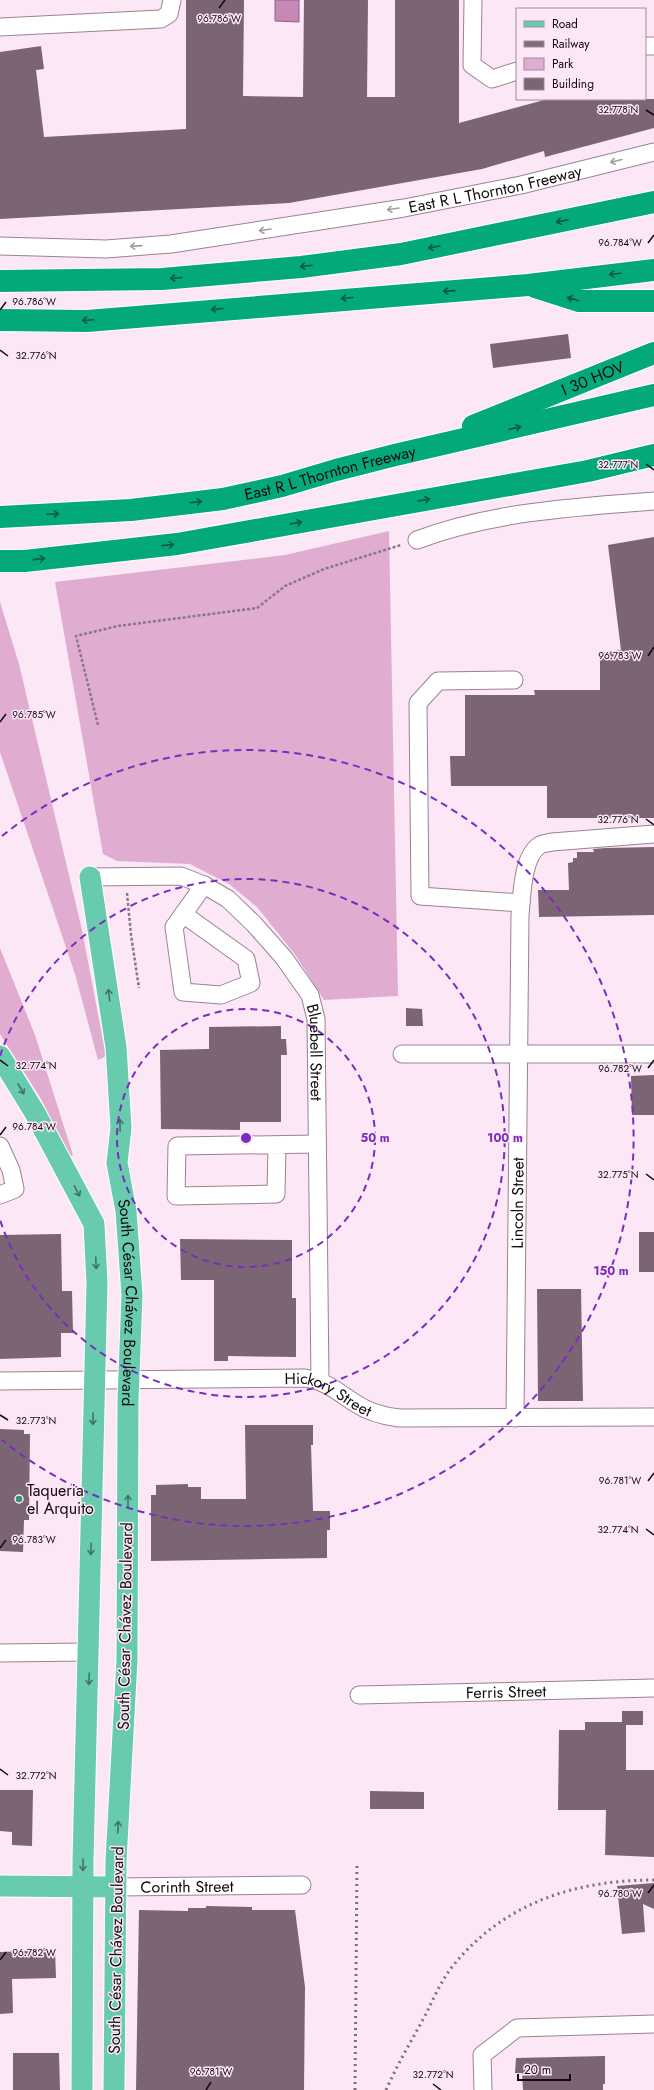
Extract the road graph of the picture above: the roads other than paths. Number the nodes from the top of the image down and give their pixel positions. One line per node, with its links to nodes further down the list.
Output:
1 (172, 0): 3 (street)
2 (473, 0): 4 (street)
3 (0, 27)
4 (516, 71)
5 (654, 152): 9 (street, East R L Thornton Freeway, one-way to 9)
6 (654, 195): 8 (highway)
7 (654, 202): 8 (highway)
8 (600, 214): 11 (highway, one-way to 11)
9 (0, 246)
10 (654, 270): 12 (highway, one-way to 12)
11 (0, 281)
12 (528, 285): 13 (highway, one-way to 12); 14 (highway, one-way to 14)
13 (654, 301)
14 (0, 320)
15 (654, 353): 17 (highway, I 30 HOV)
16 (654, 395): 17 (highway, East R L Thornton Freeway, one-way to 16)
17 (395, 455): 22 (highway, East R L Thornton Freeway, one-way to 17)
18 (654, 455): 20 (highway)
19 (654, 467): 20 (highway)
20 (588, 471): 24 (highway, one-way to 20)
21 (654, 501): 23 (street)
22 (0, 517)
23 (416, 540)
24 (0, 561)
25 (514, 680): 29 (street)
26 (654, 834): 29 (street, Lincoln Street)
27 (90, 877): 28 (street, Bluebell Street); 40 (main road, South César Chávez Boulevard, one-way to 27)
28 (204, 885): 30 (street); 35 (street, Bluebell Street)
29 (521, 909): 32 (street, Lincoln Street)
30 (183, 914): 30 (street)
31 (402, 1054): 32 (street)
32 (518, 1054): 33 (street); 44 (street, Lincoln Street)
33 (654, 1054)
34 (1, 1060): 39 (main road, South César Chávez Boulevard, one-way to 39)
35 (317, 1144): 36 (street); 42 (street, Bluebell Street)
36 (277, 1145): 36 (street)
37 (0, 1146): 38 (street)
38 (0, 1195)
39 (94, 1380): 40 (street, Hickory Street); 41 (street, Hickory Street); 45 (main road, South César Chávez Boulevard, one-way to 45)
40 (129, 1380): 42 (street, Hickory Street); 52 (main road, South César Chávez Boulevard, one-way to 40)
41 (0, 1381)
42 (320, 1381): 44 (street, Hickory Street)
43 (654, 1417): 44 (street, Hickory Street)
44 (515, 1418)
45 (89, 1652): 46 (street); 51 (main road, South César Chávez Boulevard, one-way to 51)
46 (0, 1653)
47 (654, 1688): 48 (street, Ferris Street)
48 (358, 1695)
49 (302, 1885): 52 (street, Corinth Street)
50 (0, 1886): 51 (main road, Corinth Street)
51 (82, 1887): 52 (main road, Corinth Street); 54 (main road, South César Chávez Boulevard)
52 (116, 1887): 55 (main road, South César Chávez Boulevard)
53 (654, 2024): 56 (street)
54 (82, 2090)
55 (114, 2090)
56 (483, 2090)

